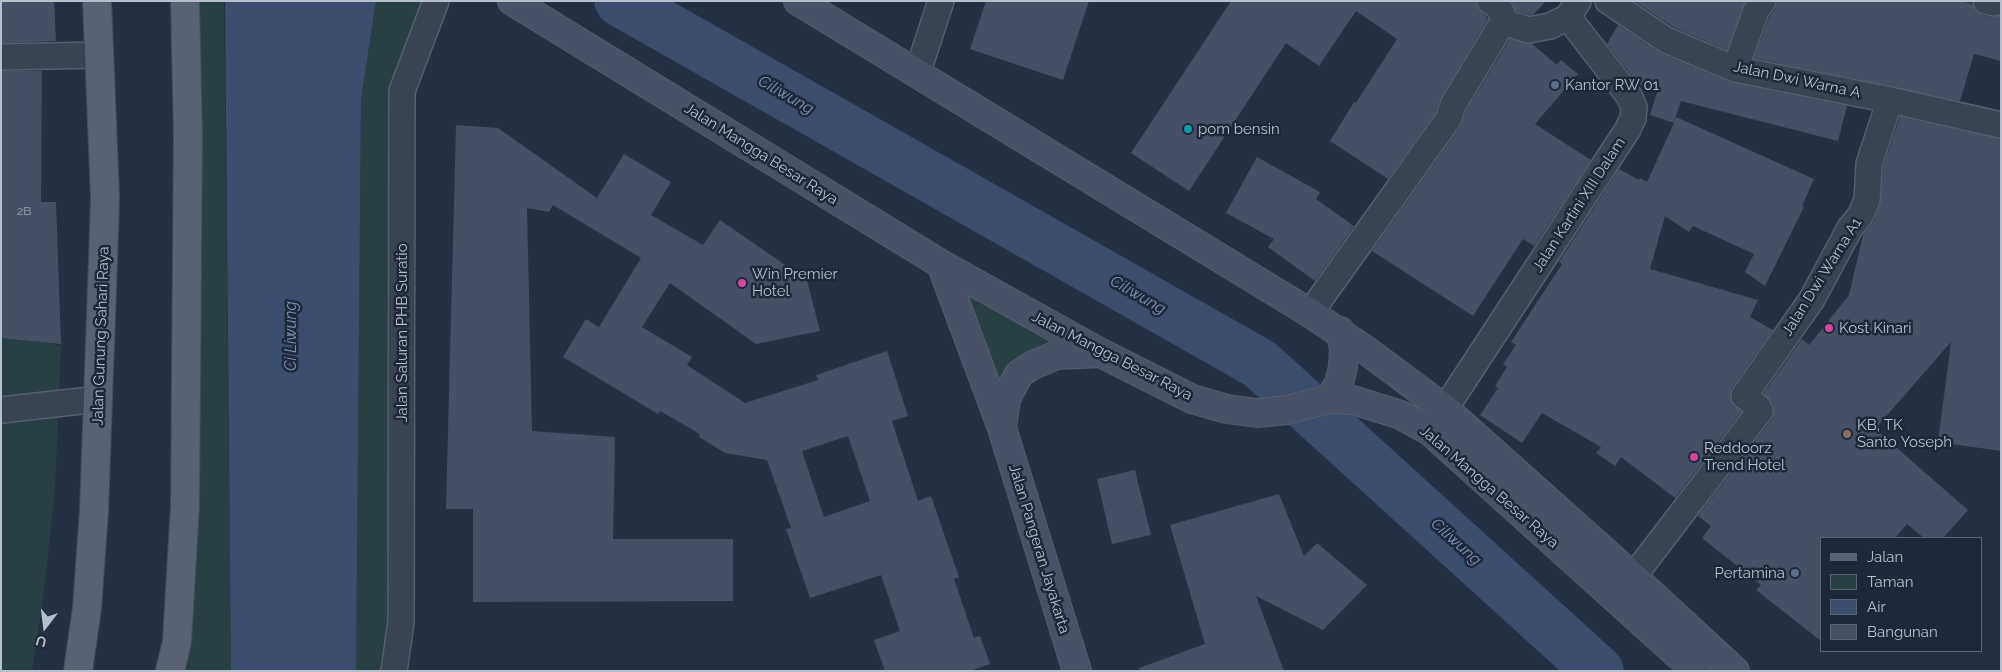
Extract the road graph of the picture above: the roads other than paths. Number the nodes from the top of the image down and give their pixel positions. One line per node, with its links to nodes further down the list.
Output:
1 (96, 1): 14 (main road, Jalan Gunung Sahari Raya)
2 (185, 1): 31 (main road)
3 (436, 1): 32 (street, Jalan Saluran PHB Suratio)
4 (512, 1): 20 (main road, Jalan Mangga Besar Raya)
5 (798, 1): 17 (main road, Jalan Mangga Besar Raya)
6 (941, 1): 17 (street)
7 (1490, 1): 13 (street)
8 (1608, 1): 16 (street, Jalan Dwi Warna A)
9 (1763, 1): 16 (street)
10 (1986, 1): 11 (street)
11 (1996, 1)
12 (1573, 9): 13 (street); 26 (street, Jalan Kartini XIII Dalam)
13 (1503, 22): 21 (street)
14 (98, 55): 15 (street); 24 (main road, Jalan Gunung Sahari Raya)
15 (1, 57)
16 (1735, 70): 18 (street, Jalan Dwi Warna A)
17 (917, 74): 21 (main road, Jalan Mangga Besar Raya)
18 (1890, 100): 19 (street, Jalan Dwi Warna A); 29 (street, Jalan Dwi Warna A1)
19 (2001, 125)
20 (941, 264): 23 (main road, Jalan Mangga Besar Raya); 28 (main road, Jalan Pangeran Jayakarta)
21 (1310, 313): 22 (main road, Jalan Mangga Besar Raya)
22 (1340, 331): 25 (main road); 26 (main road, Jalan Mangga Besar Raya)
23 (1101, 353): 25 (main road, Jalan Mangga Besar Raya); 28 (main road, Jalan Pangeran Jayakarta)
24 (99, 399): 27 (street); 30 (main road, Jalan Gunung Sahari Raya)
25 (1326, 400): 34 (main road, Jalan Mangga Besar Raya)
26 (1445, 409): 29 (main road, Jalan Mangga Besar Raya)
27 (1, 410)
28 (1002, 428): 33 (main road, Jalan Pangeran Jayakarta)
29 (1633, 577): 35 (main road, Jalan Mangga Besar Raya)
30 (78, 671)
31 (170, 671)
32 (394, 671)
33 (1077, 671)
34 (1696, 671)
35 (1735, 671)

